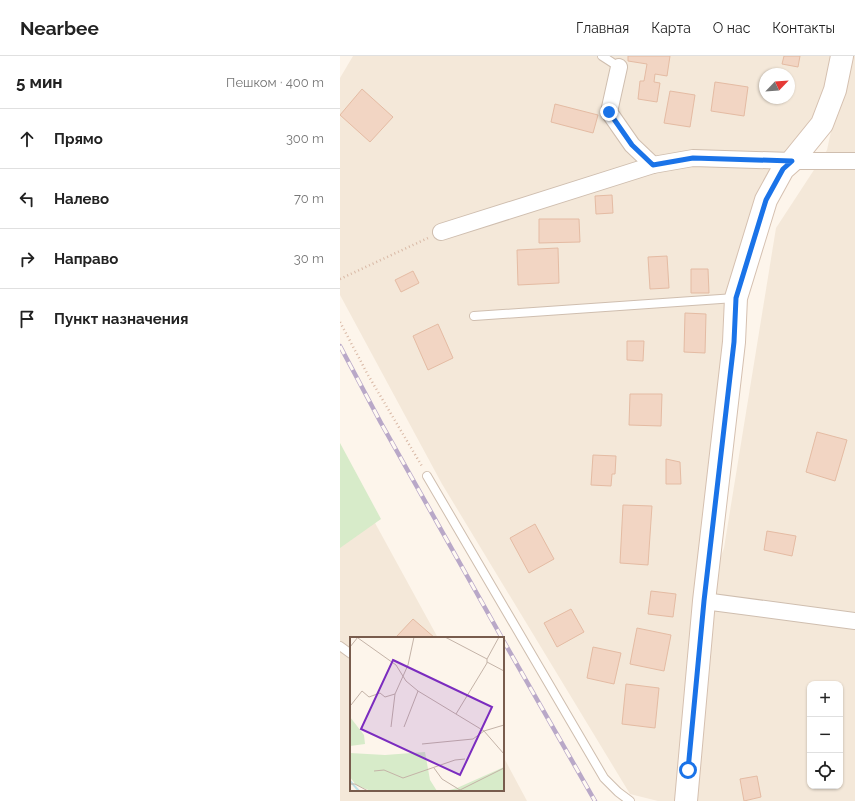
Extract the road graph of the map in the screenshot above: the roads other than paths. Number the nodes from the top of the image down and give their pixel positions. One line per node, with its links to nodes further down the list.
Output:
1 (602, 56): 3 (lane)
2 (842, 56): 4 (street)
3 (618, 67): 6 (street)
4 (792, 161): 5 (street); 6 (street); 8 (street)
5 (855, 161)
6 (653, 165): 7 (street)
7 (441, 232)
8 (736, 298): 9 (lane); 11 (street)
9 (474, 316)
10 (427, 476): 15 (lane)
11 (704, 601): 12 (street); 16 (street)
12 (855, 621)
13 (340, 646): 14 (lane)
14 (350, 653)
15 (630, 801)
16 (686, 801)

